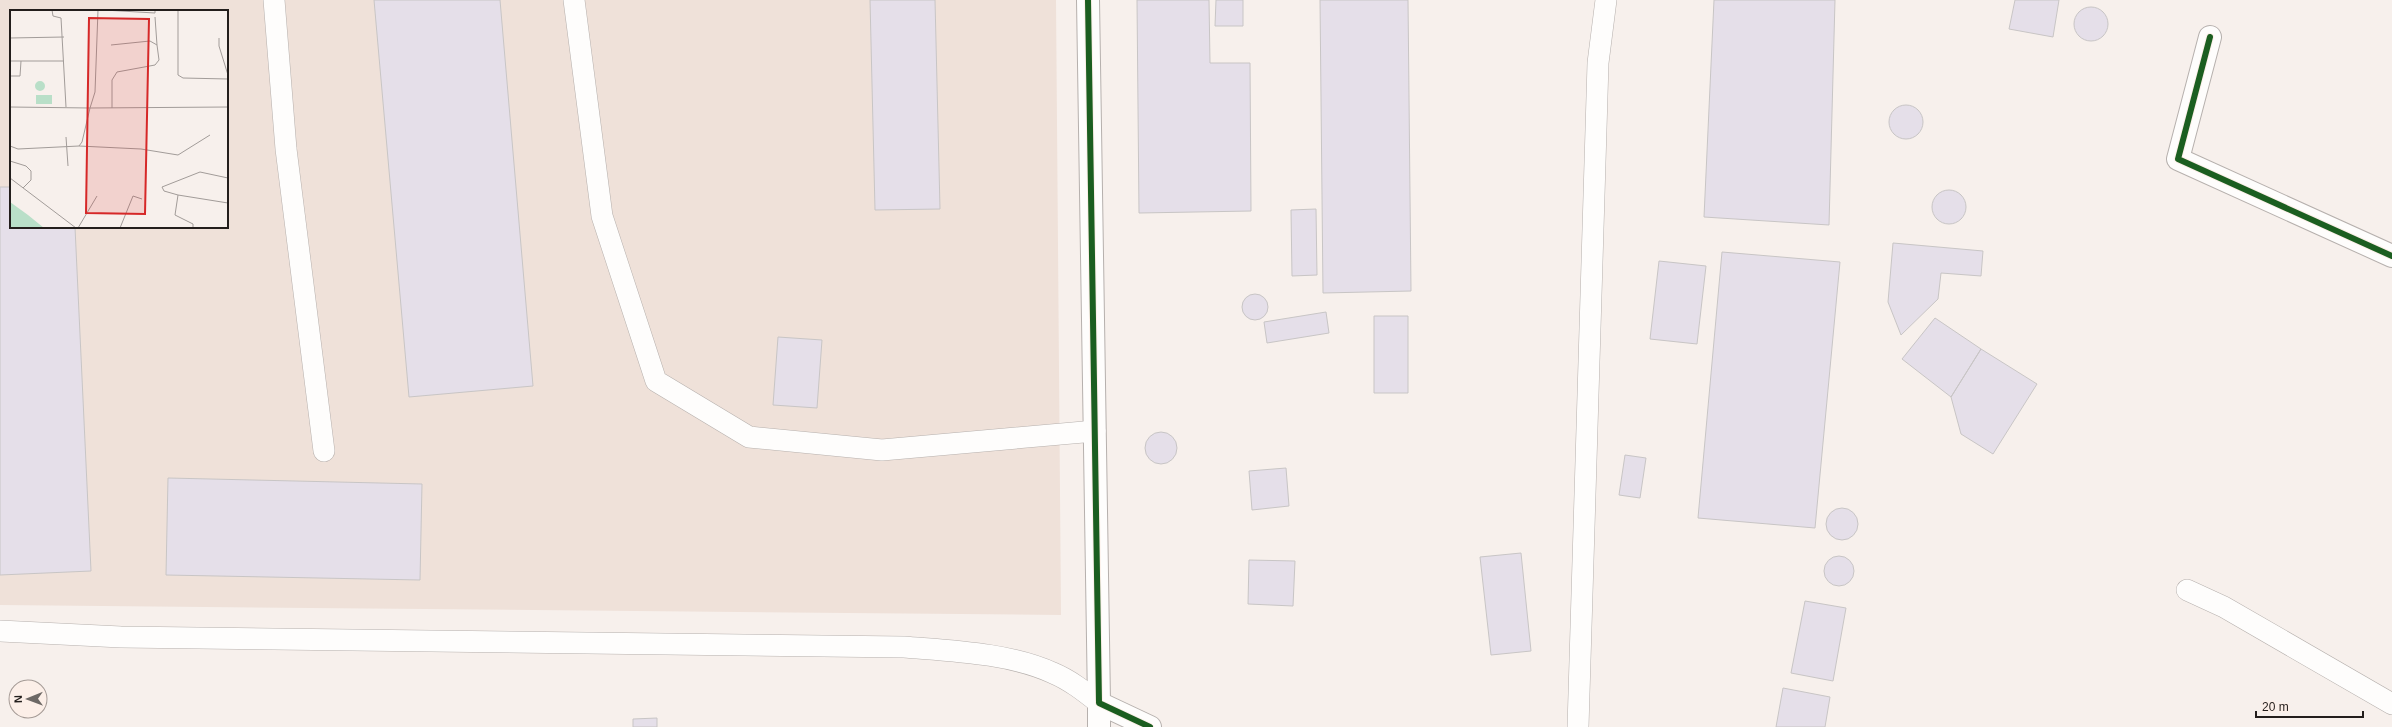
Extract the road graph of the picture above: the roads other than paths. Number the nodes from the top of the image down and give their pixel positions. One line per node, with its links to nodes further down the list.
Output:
1 (274, 0): 8 (lane)
2 (574, 0): 7 (lane)
3 (1088, 0): 7 (street)
4 (1606, 0): 15 (lane)
5 (2210, 37): 6 (street)
6 (2392, 256)
7 (1095, 431): 11 (street)
8 (324, 451)
9 (2187, 590): 12 (lane)
10 (0, 631): 11 (lane)
11 (1099, 702): 13 (street); 14 (street)
12 (2392, 704)
13 (1099, 727)
14 (1150, 727)
15 (1578, 727)

